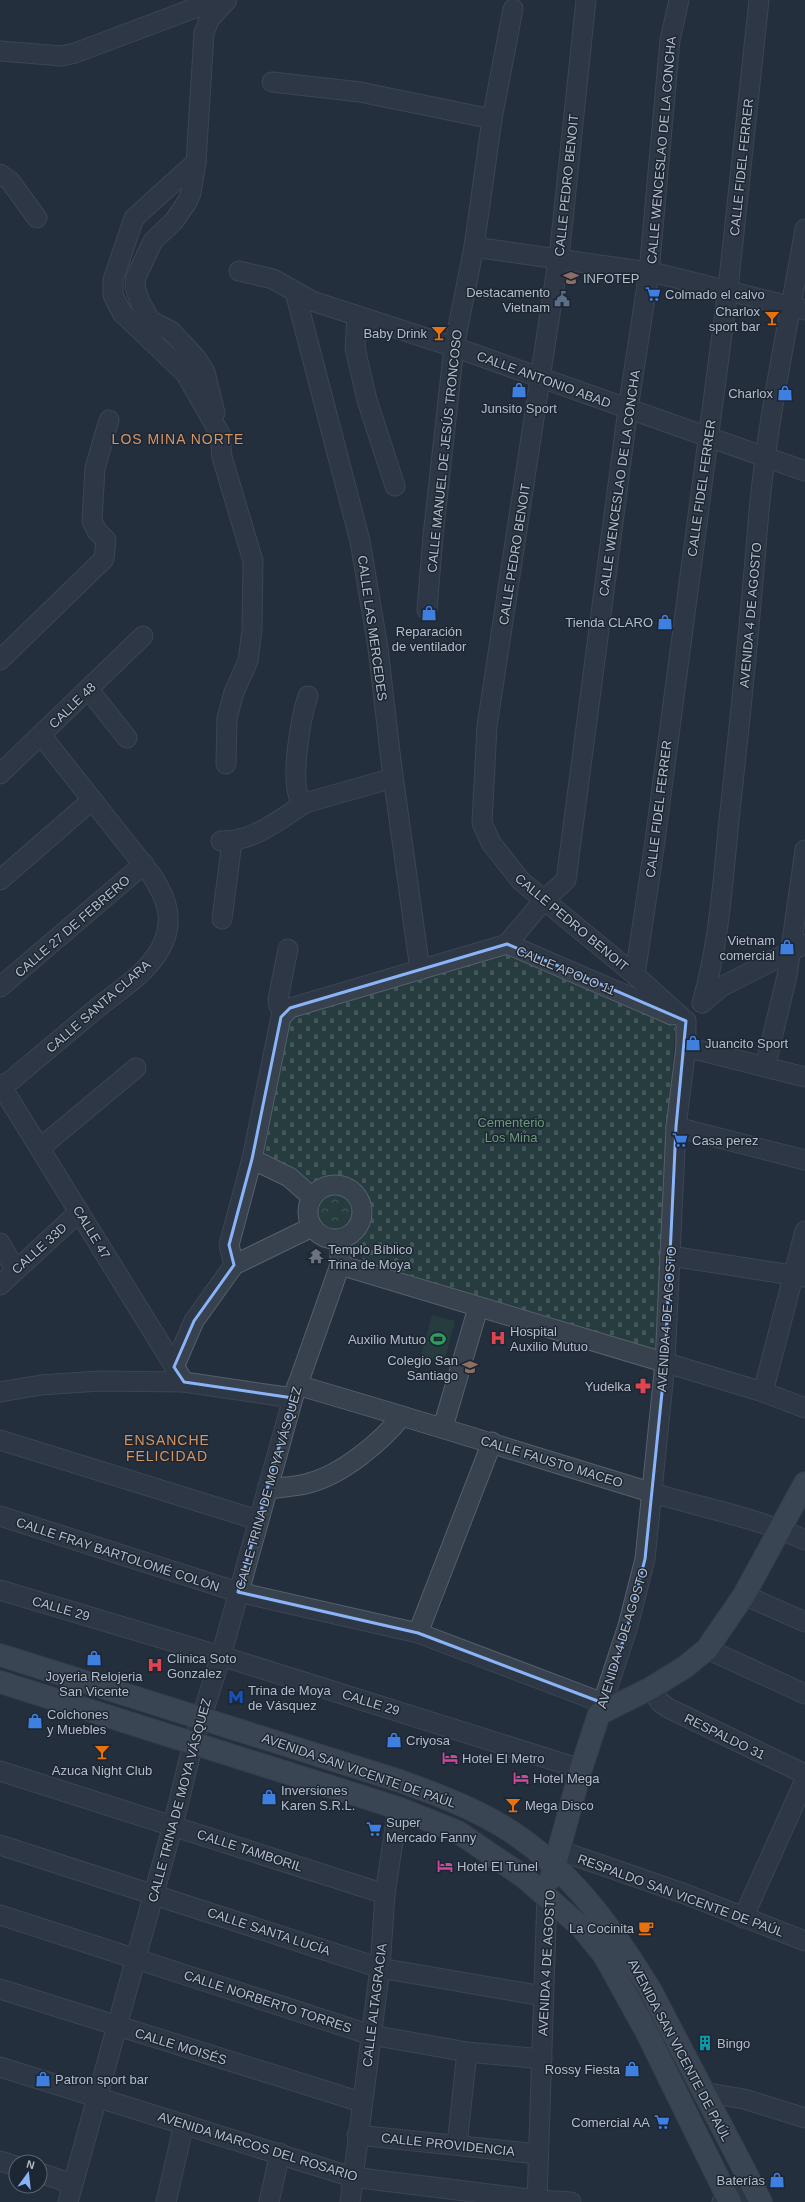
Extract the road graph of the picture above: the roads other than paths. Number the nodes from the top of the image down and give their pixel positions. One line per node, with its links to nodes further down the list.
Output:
1 (223, 0): 7 (street)
2 (227, 0): 10 (street)
3 (586, 0): 15 (street, CALLE PEDRO BENOIT)
4 (679, 0): 17 (street, CALLE WENCESLAO DE LA CONCHA)
5 (759, 0): 18 (street, CALLE FIDEL FERRER)
6 (513, 9): 9 (street, CALLE MANUEL DE JESÚS TRONCOSO)
7 (0, 51)
8 (272, 82): 9 (street)
9 (492, 119): 14 (street, CALLE MANUEL DE JESÚS TRONCOSO)
10 (196, 162): 26 (street); 26 (street)
11 (3, 183): 12 (street)
12 (37, 218)
13 (805, 229): 20 (street, AVENIDA 4 DE AGOSTO)
14 (474, 247): 15 (street); 22 (street, CALLE MANUEL DE JESÚS TRONCOSO)
15 (558, 258): 17 (street); 23 (street, CALLE PEDRO BENOIT)
16 (239, 271): 19 (street, CALLE ANTONIO ABAD)
17 (649, 272): 18 (street); 24 (street, CALLE WENCESLAO DE LA CONCHA)
18 (728, 290): 20 (street); 27 (street, CALLE FIDEL FERRER)
19 (295, 292): 21 (street, CALLE ANTONIO ABAD); 40 (street, CALLE LAS MERCEDES)
20 (798, 308): 28 (street, AVENIDA 4 DE AGOSTO)
21 (357, 316): 22 (street, CALLE ANTONIO ABAD); 30 (street)
22 (454, 348): 23 (street, CALLE ANTONIO ABAD); 31 (street, CALLE MANUEL DE JESÚS TRONCOSO)
23 (542, 378): 24 (street, CALLE ANTONIO ABAD); 46 (street, CALLE PEDRO BENOIT)
24 (628, 409): 27 (street, CALLE ANTONIO ABAD); 46 (street, CALLE WENCESLAO DE LA CONCHA)
25 (109, 420): 33 (street)
26 (220, 434): 39 (street)
27 (708, 436): 28 (street, CALLE ANTONIO ABAD); 52 (street, CALLE FIDEL FERRER)
28 (765, 456): 29 (street, CALLE ANTONIO ABAD); 54 (street, AVENIDA 4 DE AGOSTO)
29 (805, 471)
30 (395, 486)
31 (427, 610)
32 (143, 636): 34 (street, CALLE 48)
33 (0, 660)
34 (88, 690): 36 (street, CALLE 48); 37 (street)
35 (308, 696): 42 (street)
36 (41, 735): 38 (street, CALLE 48); 41 (street, CALLE SANTA CLARA)
37 (127, 738)
38 (4, 764)
39 (226, 764)
40 (393, 778): 42 (street); 51 (street, CALLE LAS MERCEDES)
41 (92, 800): 44 (street, CALLE SANTA CLARA); 45 (street)
42 (304, 803): 47 (street)
43 (805, 850): 49 (street)
44 (144, 864): 53 (street, CALLE 27 DE FEBRERO); 61 (street, CALLE SANTA CLARA)
45 (0, 880)
46 (543, 901): 48 (street, CALLE WENCESLAO DE LA CONCHA); 52 (street, CALLE PEDRO BENOIT)
47 (222, 919)
48 (507, 944): 51 (street, CALLE APOLO 11); 56 (street, CALLE APOLO 11)
49 (797, 948): 54 (street); 58 (street)
50 (288, 949): 55 (street)
51 (420, 970): 55 (street, CALLE APOLO 11)
52 (635, 975): 56 (street, CALLE PEDRO BENOIT)
53 (0, 987)
54 (702, 1003): 56 (street)
55 (285, 1012): 64 (street)
56 (686, 1021): 57 (street, AVENIDA 4 DE AGOSTO)
57 (686, 1046): 58 (street); 62 (street, AVENIDA 4 DE AGOSTO)
58 (765, 1067): 60 (street)
59 (136, 1068): 63 (street)
60 (805, 1077)
61 (1, 1086): 63 (street, CALLE 47)
62 (676, 1127): 65 (street); 72 (street, AVENIDA 4 DE AGOSTO)
63 (40, 1148): 67 (street, CALLE 47)
64 (252, 1159): 66 (street); 73 (street)
65 (805, 1160)
66 (312, 1197): 68 (street); 70 (street)
67 (80, 1212): 75 (street, CALLE 33D); 80 (street, CALLE 47)
68 (312, 1227): 70 (street); 73 (street)
69 (805, 1231): 76 (street)
70 (340, 1239): 74 (street, CALLE TRINA DE MOYA VÁSQUEZ)
71 (0, 1242): 75 (street)
72 (670, 1256): 76 (street); 79 (street, AVENIDA 4 DE AGOSTO)
73 (234, 1265): 80 (street)
74 (340, 1265): 78 (street); 82 (street, CALLE TRINA DE MOYA VÁSQUEZ)
75 (15, 1269): 77 (street, CALLE 33D)
76 (800, 1275): 83 (street)
77 (0, 1285)
78 (478, 1308): 79 (street); 86 (street)
79 (665, 1363): 83 (street); 91 (street, AVENIDA 4 DE AGOSTO)
80 (179, 1374): 81 (street, CALLE FAUSTO MACEO); 82 (street, CALLE FAUSTO MACEO)
81 (0, 1392)
82 (295, 1392): 85 (street, CALLE FAUSTO MACEO); 90 (street, CALLE TRINA DE MOYA VÁSQUEZ)
83 (763, 1392): 84 (street)
84 (805, 1408)
85 (402, 1416): 86 (street, CALLE FAUSTO MACEO); 90 (street)
86 (443, 1427): 88 (street, CALLE FAUSTO MACEO)
87 (0, 1440): 93 (street)
88 (492, 1442): 91 (street, CALLE FAUSTO MACEO); 100 (street)
89 (805, 1483): 94 (main road)
90 (267, 1489): 93 (street, CALLE TRINA DE MOYA VÁSQUEZ)
91 (652, 1492): 94 (street, CALLE FAUSTO MACEO); 107 (street, AVENIDA 4 DE AGOSTO)
92 (0, 1516): 97 (street, CALLE FRAY BARTOLOMÉ COLÓN)
93 (258, 1520): 97 (street, CALLE TRINA DE MOYA VÁSQUEZ)
94 (780, 1528): 95 (street, CALLE FAUSTO MACEO); 98 (main road)
95 (805, 1540)
96 (0, 1590): 103 (street, CALLE 29)
97 (238, 1592): 100 (street, CALLE FRAY BARTOLOMÉ COLÓN); 103 (street, CALLE TRINA DE MOYA VÁSQUEZ)
98 (744, 1595): 99 (street); 101 (main road)
99 (805, 1622)
100 (418, 1634): 107 (street, CALLE FRAY BARTOLOMÉ COLÓN)
101 (707, 1650): 105 (main road); 106 (street)
102 (0, 1655): 108 (main road, AVENIDA SAN VICENTE DE PAÚL)
103 (221, 1656): 108 (street, CALLE TRINA DE MOYA VÁSQUEZ); 110 (street, CALLE 29)
104 (0, 1682): 109 (main road, AVENIDA SAN VICENTE DE PAÚL)
105 (651, 1688): 107 (main road); 112 (street, RESPALDO 31)
106 (805, 1694)
107 (601, 1709): 110 (main road, AVENIDA 4 DE AGOSTO)
108 (200, 1718): 109 (street, CALLE TRINA DE MOYA VÁSQUEZ); 117 (main road, AVENIDA SAN VICENTE DE PAÚL)
109 (193, 1744): 114 (main road, AVENIDA SAN VICENTE DE PAÚL); 115 (street, CALLE TRINA DE MOYA VÁSQUEZ)
110 (581, 1769): 117 (main road, AVENIDA 4 DE AGOSTO)
111 (0, 1771): 115 (street, CALLE TAMBORIL)
112 (805, 1774)
113 (805, 1780): 122 (street)
114 (398, 1808): 119 (street, CALLE ALTAGRACIA); 120 (main road, AVENIDA SAN VICENTE DE PAÚL)
115 (173, 1825): 118 (street, CALLE TRINA DE MOYA VÁSQUEZ); 119 (street, CALLE TAMBORIL)
116 (0, 1845): 118 (street, CALLE SANTA LUCÍA)
117 (556, 1858): 120 (main road, AVENIDA 4 DE AGOSTO); 122 (street, RESPALDO SAN VICENTE DE PAÚL); 133 (main road, AVENIDA SAN VICENTE DE PAÚL)
118 (154, 1894): 124 (street, CALLE TRINA DE MOYA VÁSQUEZ); 125 (street, CALLE SANTA LUCÍA)
119 (385, 1894): 125 (street, CALLE ALTAGRACIA)
120 (547, 1895): 127 (street, AVENIDA 4 DE AGOSTO); 147 (main road, AVENIDA SAN VICENTE DE PAÚL)
121 (0, 1915): 124 (street, CALLE NORBERTO TORRES)
122 (743, 1918): 123 (street, RESPALDO SAN VICENTE DE PAÚL)
123 (805, 1941)
124 (136, 1958): 128 (street, CALLE TRINA DE MOYA VÁSQUEZ); 129 (street, CALLE NORBERTO TORRES)
125 (380, 1968): 127 (street, CALLE SANTA LUCÍA); 129 (street, CALLE ALTAGRACIA)
126 (0, 1989): 128 (street, CALLE MOISÉS)
127 (542, 1996): 131 (street, AVENIDA 4 DE AGOSTO)
128 (117, 2026): 134 (street, CALLE TRINA DE MOYA VÁSQUEZ); 135 (street, CALLE MOISÉS)
129 (371, 2035): 130 (street, CALLE NORBERTO TORRES); 135 (street, CALLE ALTAGRACIA)
130 (467, 2052): 131 (street, CALLE NORBERTO TORRES); 139 (street)
131 (542, 2059): 141 (street, AVENIDA 4 DE AGOSTO)
132 (0, 2067): 134 (street, AVENIDA MARCOS DEL ROSARIO)
133 (703, 2092): 136 (street); 145 (main road, AVENIDA SAN VICENTE DE PAÚL)
134 (97, 2099): 137 (street, AVENIDA MARCOS DEL ROSARIO); 144 (street, CALLE TRINA DE MOYA VÁSQUEZ)
135 (361, 2102): 138 (street, CALLE ALTAGRACIA)
136 (805, 2118)
137 (184, 2124): 140 (street, AVENIDA MARCOS DEL ROSARIO); 149 (street)
138 (357, 2135): 139 (street, CALLE PROVIDENCIA); 143 (street, CALLE ALTAGRACIA)
139 (457, 2145): 141 (street, CALLE PROVIDENCIA)
140 (280, 2153): 143 (street, AVENIDA MARCOS DEL ROSARIO); 150 (street)
141 (538, 2154): 146 (street, AVENIDA 4 DE AGOSTO)
142 (48, 2176): 144 (street)
143 (352, 2177): 146 (street, AVENIDA MARCOS DEL ROSARIO); 151 (street, CALLE ALTAGRACIA)
144 (73, 2184): 148 (street, CALLE TRINA DE MOYA VÁSQUEZ)
145 (758, 2196): 147 (street)
146 (537, 2201): 152 (street, AVENIDA MARCOS DEL ROSARIO)
147 (727, 2201)
148 (68, 2202)
149 (166, 2202)
150 (269, 2202)
151 (350, 2202)
152 (570, 2202)

